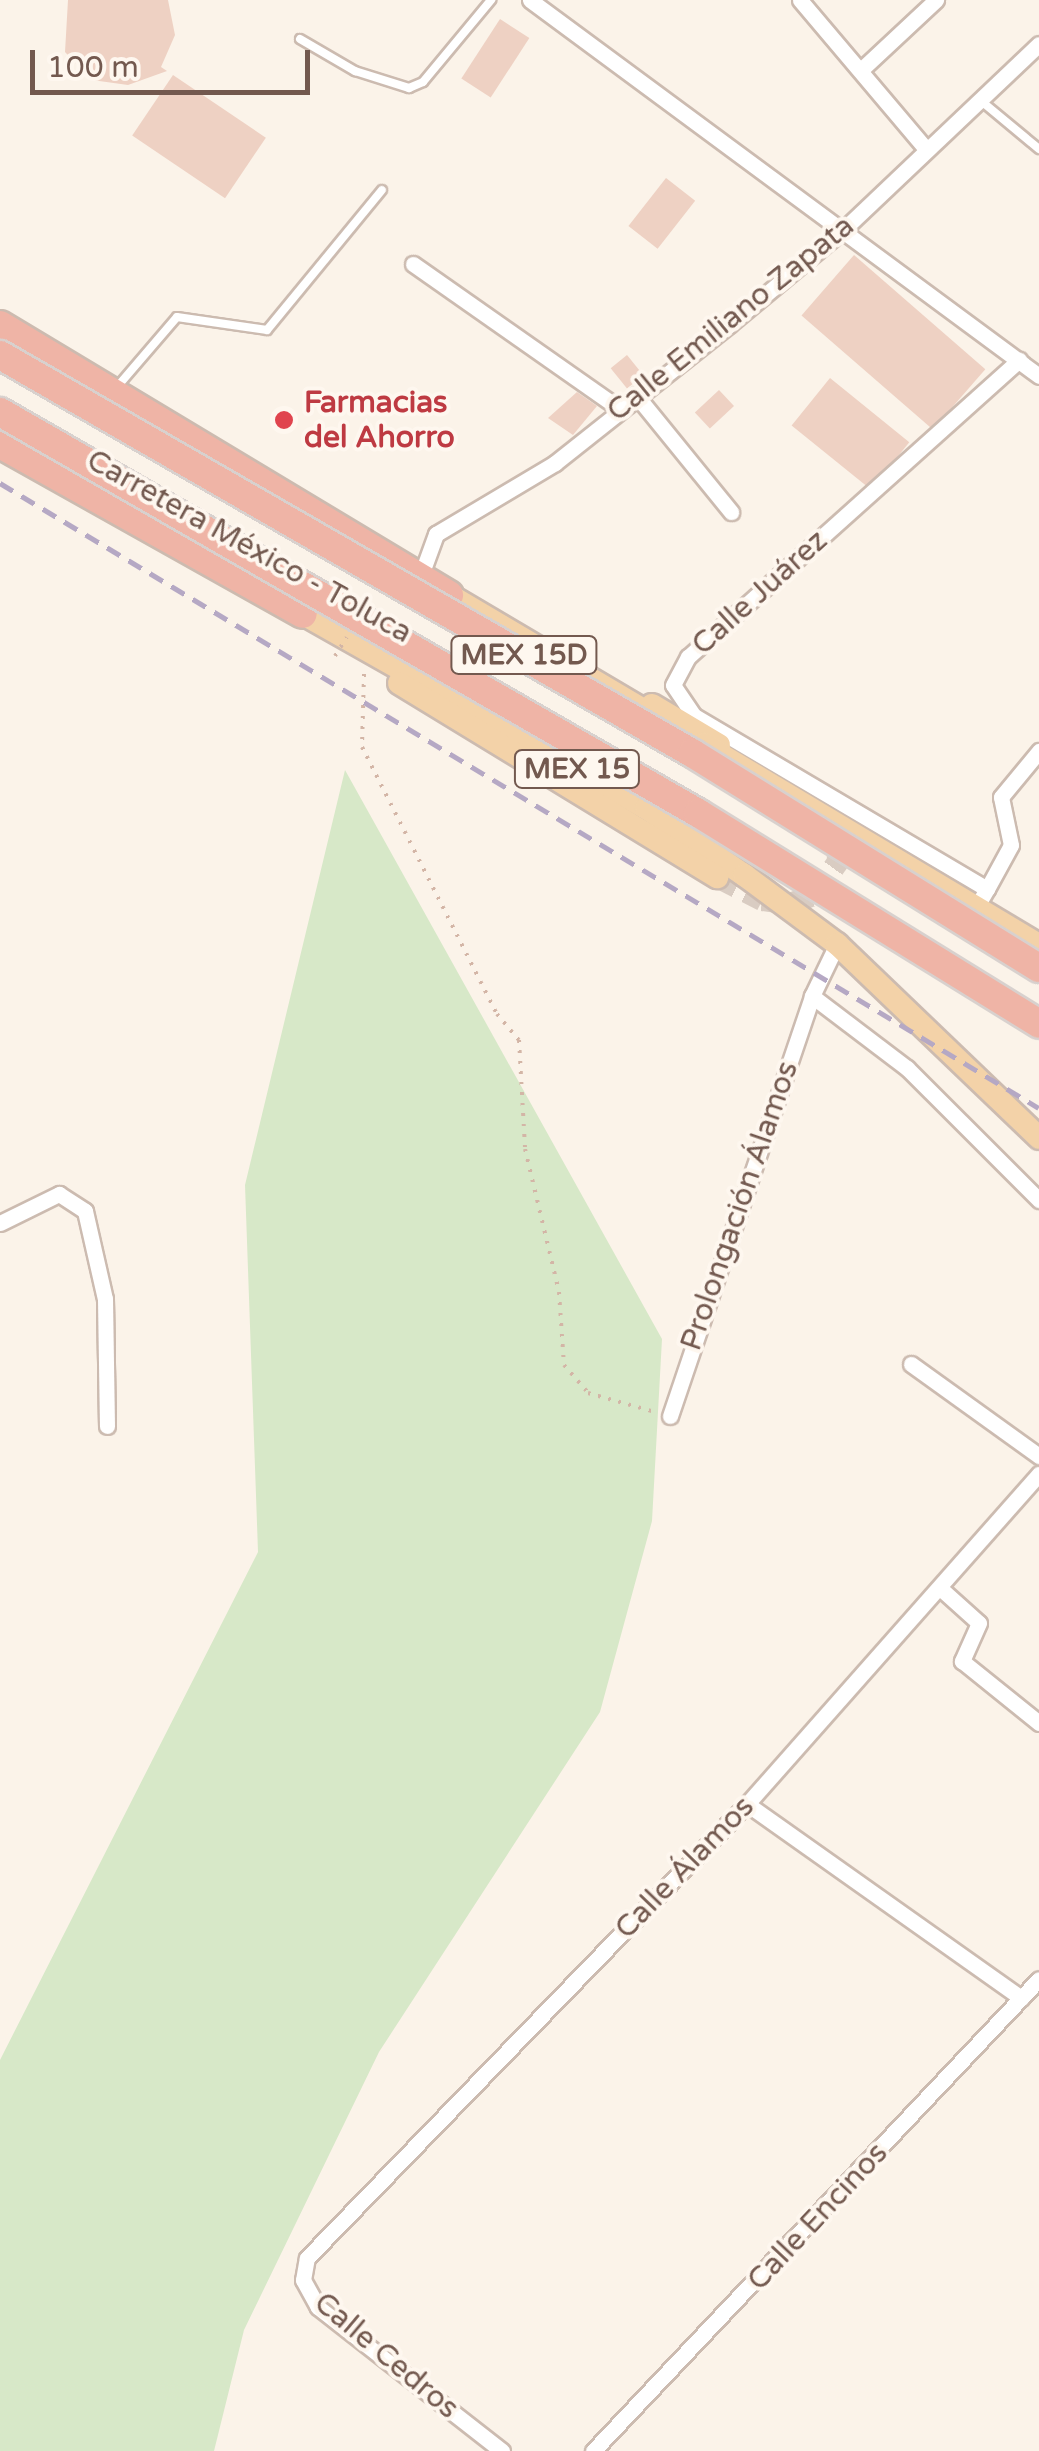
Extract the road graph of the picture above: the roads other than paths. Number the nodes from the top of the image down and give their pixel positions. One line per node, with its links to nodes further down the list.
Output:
1 (491, 0): 7 (lane)
2 (530, 0): 6 (street)
3 (559, 0): 6 (street)
4 (800, 0): 9 (street)
5 (936, 0): 9 (street)
6 (547, 12): 14 (street)
7 (300, 39)
8 (1039, 44): 10 (street, Calle Emiliano Zapata)
9 (862, 68): 11 (street)
10 (980, 100): 11 (street, Calle Emiliano Zapata); 12 (lane)
11 (926, 148): 14 (street, Calle Emiliano Zapata)
12 (1039, 149)
13 (382, 190): 20 (lane)
14 (843, 230): 18 (street); 21 (street, Calle Emiliano Zapata)
15 (413, 264): 22 (street)
16 (0, 325): 20 (highway, Carretera México - Toluca / MEX 15)
17 (0, 355): 35 (highway, MEX 15D, bridge)
18 (1018, 360): 19 (street); 32 (street, Calle Juárez)
19 (1039, 376)
20 (114, 391): 26 (highway, Carretera México - Toluca / MEX 15)
21 (636, 395): 22 (street, Calle Emiliano Zapata); 25 (street)
22 (619, 408): 26 (street, Calle Emiliano Zapata)
23 (0, 412): 37 (highway, MEX 15D, bridge)
24 (0, 444): 28 (highway, Carretera México - Toluca / MEX 15)
25 (731, 512)
26 (420, 578): 27 (highway, Carretera México - Toluca / MEX 15)
27 (449, 595): 30 (main road); 32 (main road, Carretera México - Toluca / MEX 15)
28 (303, 614): 31 (main road); 33 (main road, Carretera México - Toluca / MEX 15)
29 (1039, 751): 32 (street)
30 (782, 783)
31 (717, 877)
32 (982, 897): 34 (main road, Carretera México - Toluca / MEX 15)
33 (837, 944): 36 (street, Prolongación Álamos); 38 (main road, Carretera México - Toluca / MEX 15)
34 (1039, 945)
35 (1039, 968)
36 (812, 996): 39 (street); 42 (street, Prolongación Álamos)
37 (1039, 1024)
38 (1039, 1138)
39 (1039, 1200)
40 (0, 1223): 43 (street)
41 (911, 1364): 44 (street)
42 (670, 1416)
43 (107, 1426)
44 (1039, 1456)
45 (1039, 1474): 46 (street, Calle Álamos)
46 (940, 1588): 47 (street); 48 (street, Calle Álamos)
47 (1039, 1723)
48 (747, 1804): 50 (street); 51 (street, Calle Álamos)
49 (1039, 1979): 50 (street, Calle Encinos)
50 (1021, 1998): 53 (street, Calle Encinos)
51 (314, 2246): 52 (street, Calle Cedros)
52 (502, 2451)
53 (593, 2451)

